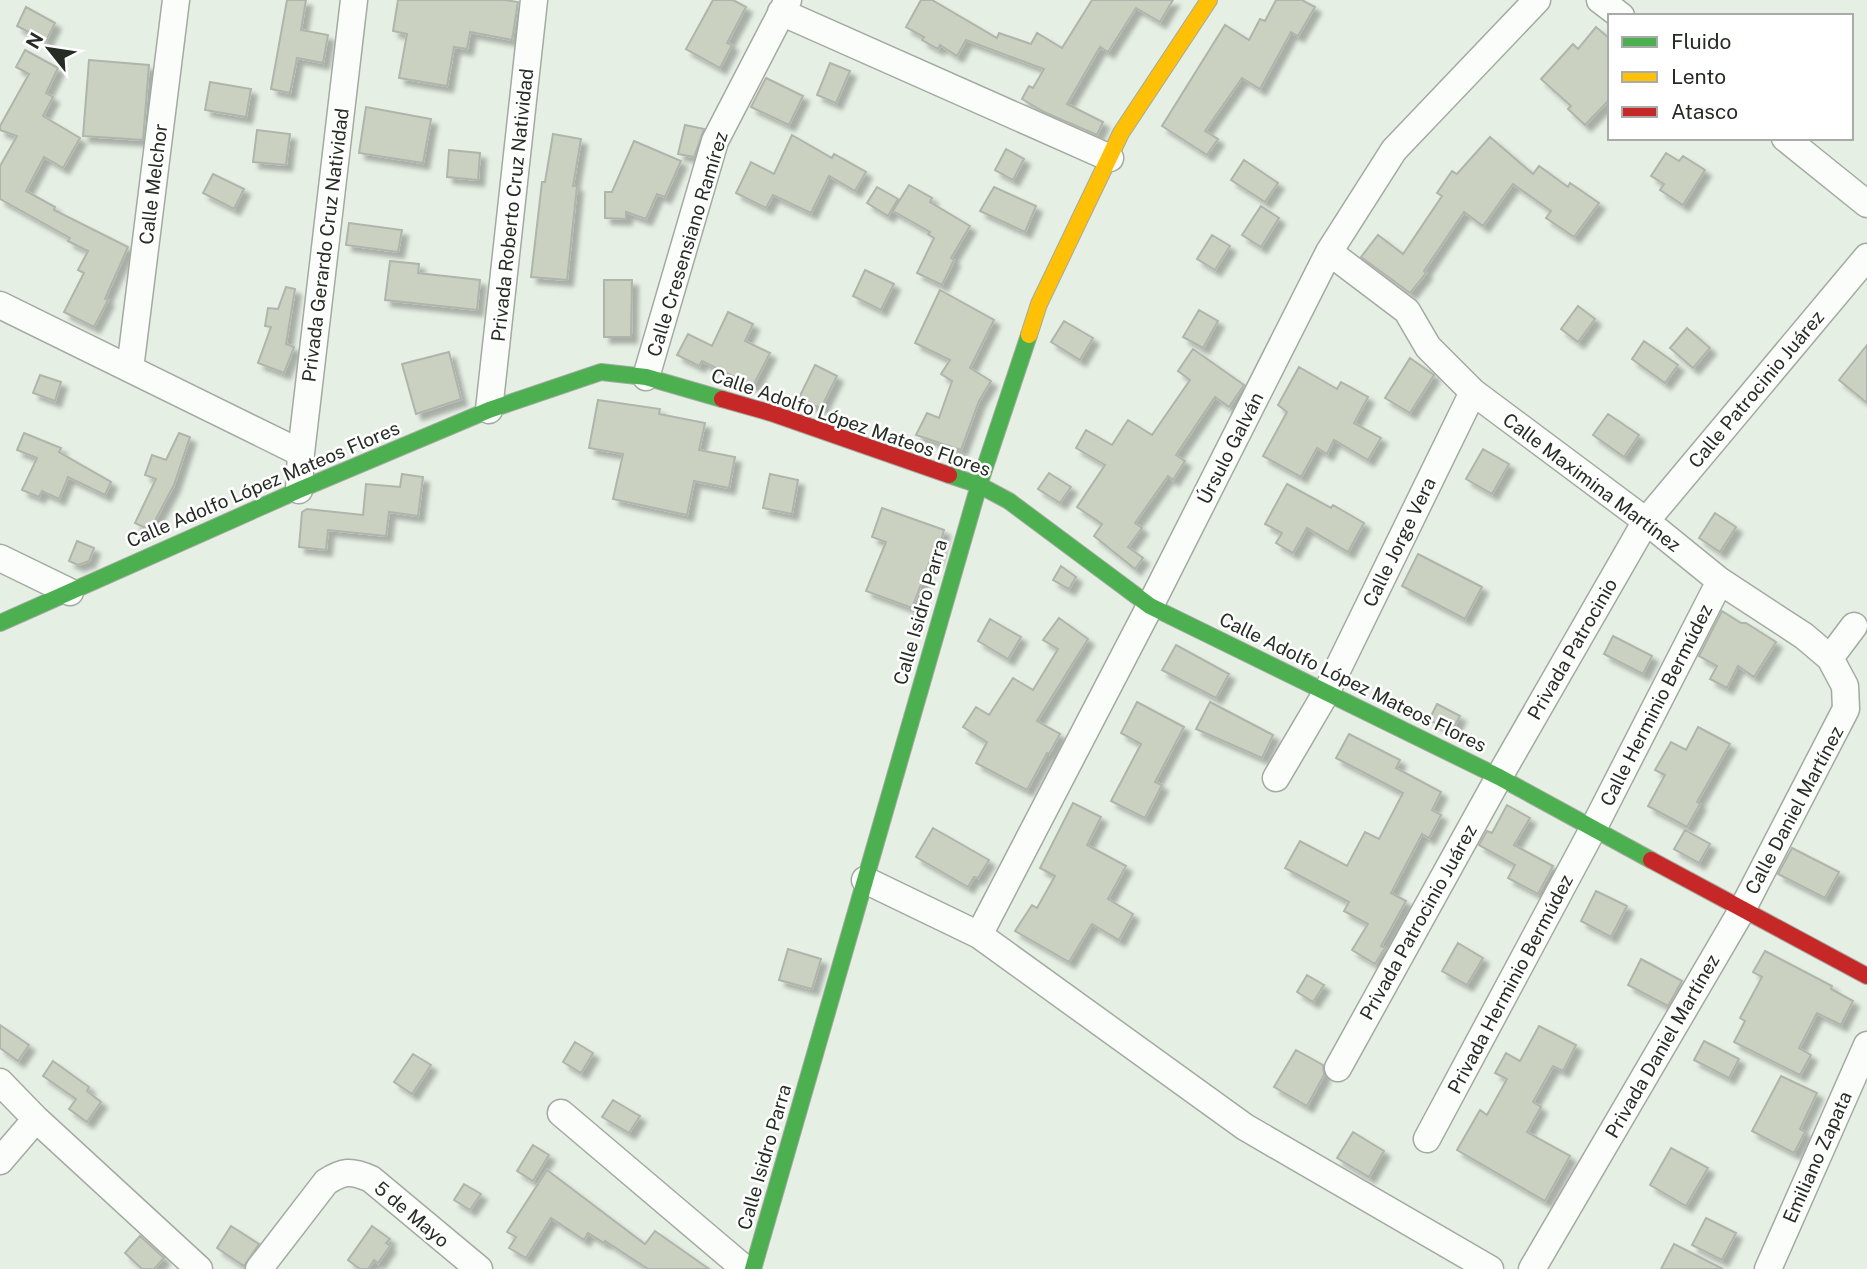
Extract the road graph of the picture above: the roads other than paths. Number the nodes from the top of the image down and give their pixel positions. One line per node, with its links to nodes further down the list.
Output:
1 (176, 0): 15 (street, Calle Melchor)
2 (354, 0): 19 (street, Privada Gerardo Cruz Natividad)
3 (534, 0): 18 (street, Privada Roberto Cruz Natividad)
4 (1209, 0): 10 (street, Calle Isidro Parra)
5 (1537, 0): 12 (street, Úrsulo Galván)
6 (1600, 0): 8 (street)
7 (784, 6): 10 (street); 16 (street, Calle Cresensiano Ramírez)
8 (1618, 14)
9 (1788, 140): 11 (street)
10 (1110, 158): 20 (street, Calle Isidro Parra)
11 (1867, 204)
12 (1329, 252): 17 (street, Calle Maximina Martínez); 26 (street, Úrsulo Galván)
13 (1867, 257): 22 (street, Calle Patrocinio Juárez)
14 (0, 305): 15 (street)
15 (130, 369): 19 (street)
16 (646, 377): 18 (street, Calle Adolfo López Mateos Flores); 20 (street, Calle Adolfo López Mateos Flores)
17 (1473, 392): 22 (street, Calle Maximina Martínez); 30 (street, Calle Jorge Vera)
18 (489, 410): 21 (street, Calle Adolfo López Mateos Flores)
19 (301, 453): 21 (street, Privada Gerardo Cruz Natividad)
20 (979, 485): 26 (street, Calle Adolfo López Mateos Flores); 35 (street, Calle Isidro Parra)
21 (299, 490): 25 (street, Calle Adolfo López Mateos Flores)
22 (1646, 521): 24 (street, Calle Maximina Martínez); 32 (street, Privada Patrocinio)
23 (0, 558): 25 (street)
24 (1720, 581): 29 (street, Calle Maximina Martínez); 34 (street, Calle Herminio Bermúdez)
25 (70, 592): 27 (street, Calle Adolfo López Mateos Flores)
26 (1150, 606): 30 (street, Calle Adolfo López Mateos Flores); 37 (street, Úrsulo Galván)
27 (0, 623)
28 (1854, 626): 29 (street)
29 (1830, 658): 31 (street, Calle Maximina Martínez)
30 (1326, 692): 32 (street, Calle Adolfo López Mateos Flores); 33 (street, Calle Jorge Vera)
31 (1846, 709): 36 (street, Calle Daniel Martínez)
32 (1499, 777): 34 (street, Calle Adolfo López Mateos Flores); 40 (street, Privada Patrocinio Juárez)
33 (1276, 778)
34 (1593, 829): 36 (street, Calle Adolfo López Mateos Flores); 44 (street, Privada Herminio Bermúdez)
35 (865, 880): 37 (street); 50 (street, Calle Isidro Parra)
36 (1742, 910): 38 (street, Calle Adolfo López Mateos Flores); 52 (street, Privada Daniel Martínez)
37 (979, 936): 51 (street)
38 (1867, 976)
39 (1867, 1045): 53 (street, Emiliano Zapata)
40 (1338, 1068)
41 (0, 1082): 43 (street)
42 (561, 1112): 49 (street)
43 (36, 1119): 45 (street); 46 (street)
44 (1427, 1139)
45 (0, 1161)
46 (198, 1269)
47 (259, 1269): 48 (street, 5 de Mayo)
48 (479, 1269)
49 (745, 1269)
50 (753, 1269)
51 (1490, 1269)
52 (1532, 1269)
53 (1768, 1269)

